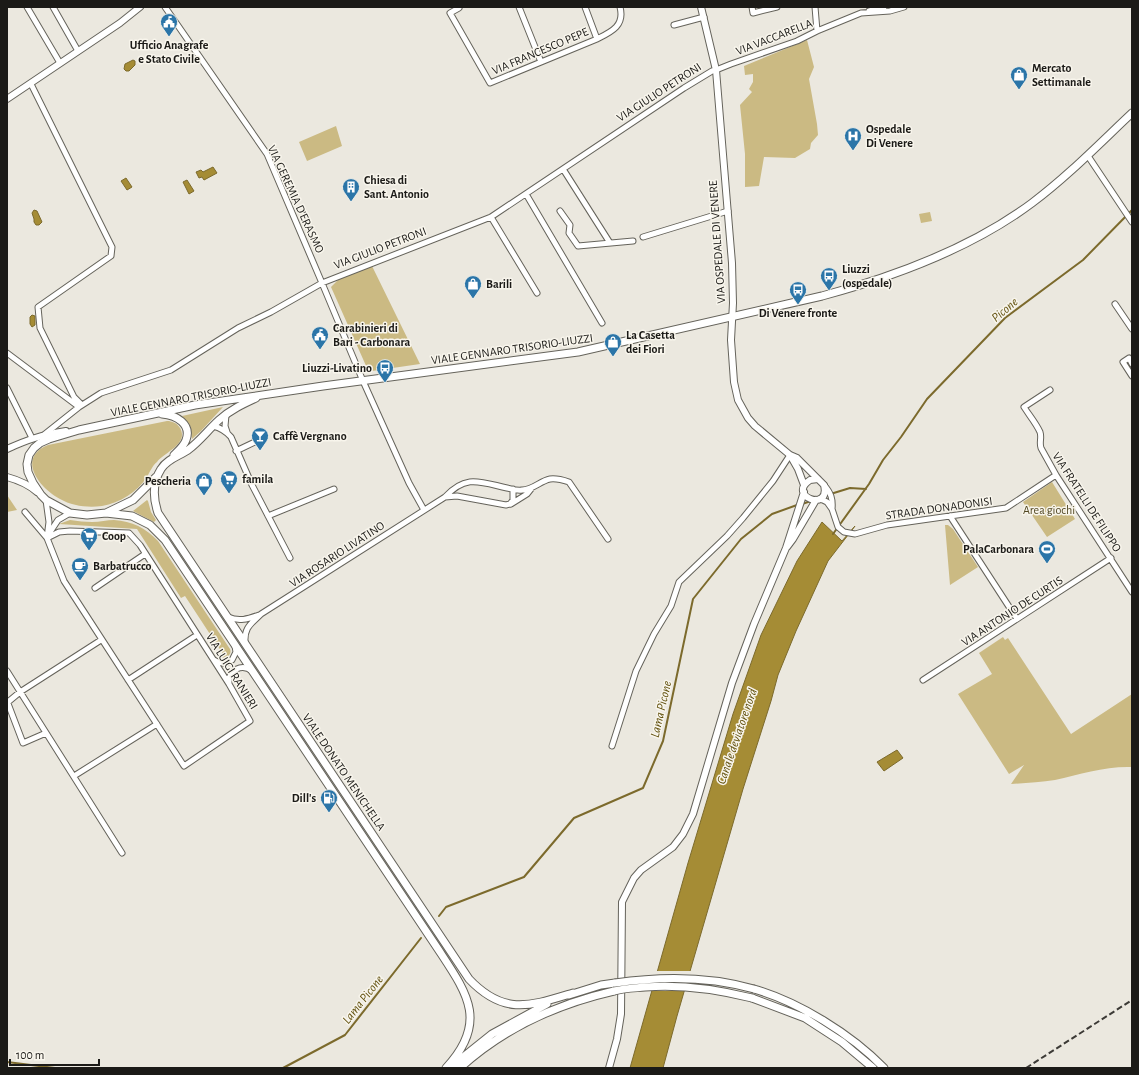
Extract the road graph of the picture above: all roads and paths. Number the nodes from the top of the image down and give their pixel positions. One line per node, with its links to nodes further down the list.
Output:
1 (27, 7): 22 (street)
2 (53, 7): 20 (street)
3 (140, 7): 20 (street)
4 (165, 7): 37 (street, VIA GEREMIA D'ERASMO)
5 (519, 7): 21 (street)
6 (585, 7): 19 (street)
7 (620, 7): 19 (street, VIA FRANCESCO PEPE)
8 (701, 7): 16 (street, VIA OSPEDALE DI VENERE)
9 (777, 7): 14 (street)
10 (815, 7): 18 (street)
11 (884, 7): 15 (street, VIA VACCARELLA)
12 (904, 7): 15 (street, VIA VACCARELLA)
13 (458, 8): 21 (street, VIA FRANCESCO PEPE)
14 (752, 10)
15 (861, 13): 18 (street, VIA VACCARELLA)
16 (704, 18): 17 (street); 23 (street, VIA OSPEDALE DI VENERE)
17 (674, 25)
18 (817, 31): 23 (street, VIA VACCARELLA)
19 (596, 39): 21 (street, VIA FRANCESCO PEPE)
20 (78, 51): 22 (street)
21 (541, 62)
22 (60, 63): 24 (street)
23 (716, 70): 28 (street, VIA GIULIO PETRONI); 31 (street, VIA OSPEDALE DI VENERE)
24 (31, 84): 25 (street); 50 (street)
25 (7, 99)
26 (1132, 114): 27 (main road, VIALE GENNARO TRISORIO-LIUZZI)
27 (1089, 158): 33 (street); 40 (main road, VIALE GENNARO TRISORIO-LIUZZI)
28 (563, 170): 29 (street, VIA GIULIO PETRONI); 36 (street)
29 (526, 194): 32 (street, VIA GIULIO PETRONI); 41 (street)
30 (560, 211): 36 (street)
31 (728, 211): 34 (street); 40 (street, VIA OSPEDALE DI VENERE)
32 (491, 217): 37 (street, VIA GIULIO PETRONI); 38 (street)
33 (1132, 222)
34 (643, 237)
35 (633, 241): 36 (street)
36 (610, 243)
37 (322, 283): 46 (street, VIA GEREMIA D'ERASMO); 50 (street, VIA GIULIO PETRONI)
38 (538, 293)
39 (1115, 304): 42 (street)
40 (732, 316): 46 (main road, VIALE GENNARO TRISORIO-LIUZZI); 61 (street, VIA OSPEDALE DI VENERE)
41 (602, 323)
42 (1132, 329)
43 (7, 352): 50 (street)
44 (1132, 364): 45 (street)
45 (1132, 376)
46 (363, 381): 49 (main road, VIALE GENNARO TRISORIO-LIUZZI); 77 (street)
47 (7, 388): 57 (street)
48 (1050, 390): 63 (street, VIA FRATELLI DE FILIPPO)
49 (262, 395): 51 (main road, VIALE GENNARO TRISORIO-LIUZZI); 52 (main road, VIALE DONATO MENICHELLA)
50 (80, 406): 56 (street, VIA GIULIO PETRONI)
51 (152, 414): 54 (main road, VIALE GENNARO TRISORIO-LIUZZI); 62 (main road)
52 (226, 414): 53 (main road, VIALE DONATO MENICHELLA); 55 (street)
53 (213, 426): 55 (street); 62 (main road, VIALE DONATO MENICHELLA)
54 (79, 430): 56 (street, VIALE GENNARO TRISORIO-LIUZZI); 73 (main road)
55 (227, 432): 60 (street)
56 (45, 434): 57 (street, VIALE GENNARO TRISORIO-LIUZZI)
57 (32, 438): 59 (street)
58 (259, 440): 60 (street)
59 (7, 449)
60 (236, 451): 81 (street)
61 (790, 455): 66 (street, VIA OSPEDALE DI VENERE); 71 (street, VIA OSPEDALE DI VENERE); 108 (street)
62 (168, 461): 65 (main road, VIALE DONATO MENICHELLA)
63 (1056, 475): 82 (street, STRADA DONADONISI); 88 (street, VIA FRATELLI DE FILIPPO)
64 (7, 477): 73 (street, VIALE DONATO MENICHELLA)
65 (156, 477): 80 (main road, VIALE DONATO MENICHELLA); 92 (main road, VIALE DONATO MENICHELLA)
66 (818, 479): 67 (street); 71 (street)
67 (824, 485): 74 (street); 76 (street, STRADA DONADONISI)
68 (334, 489): 81 (street)
69 (513, 489): 70 (street, VIA ROSARIO LIVATINO); 72 (street, VIA ROSARIO LIVATINO); 75 (street)
70 (531, 489): 75 (street); 84 (street, VIA ROSARIO LIVATINO)
71 (804, 489): 74 (street); 85 (street)
72 (445, 496): 75 (street); 77 (street, VIA ROSARIO LIVATINO)
73 (44, 498): 79 (main road, VIALE DONATO MENICHELLA); 83 (street)
74 (818, 500): 76 (street); 85 (street)
75 (510, 504)
76 (832, 509): 82 (street, STRADA DONADONISI)
77 (424, 510): 91 (street, VIA ROSARIO LIVATINO)
78 (25, 512): 83 (street, VIA LUIGI RANIERI)
79 (70, 513): 80 (main road, VIALE DONATO MENICHELLA); 83 (street)
80 (106, 513): 96 (main road, VIALE DONATO MENICHELLA)
81 (268, 516): 87 (street)
82 (950, 516): 93 (street)
83 (47, 538): 86 (street, VIA LUIGI RANIERI); 95 (street, VIA LUIGI RANIERI)
84 (608, 539)
85 (786, 548): 118 (street)
86 (145, 554): 89 (street); 94 (street, VIA LUIGI RANIERI)
87 (290, 558)
88 (1111, 558): 90 (street, VIA FRATELLI DE FILIPPO); 93 (street, VIA ANTONIO DE CURTIS)
89 (95, 588)
90 (1132, 592)
91 (261, 614): 92 (street); 97 (street)
92 (227, 617): 97 (main road, VIALE DONATO MENICHELLA)
93 (1017, 619): 102 (street, VIA ANTONIO DE CURTIS)
94 (197, 635): 98 (street, VIA LUIGI RANIERI); 101 (street)
95 (101, 640): 101 (street, VIA LUIGI RANIERI); 104 (street)
96 (234, 643): 98 (street); 100 (main road, VIALE DONATO MENICHELLA)
97 (245, 644): 114 (main road, VIALE DONATO MENICHELLA)
98 (212, 658): 103 (street, VIA LUIGI RANIERI)
99 (7, 671): 104 (street)
100 (253, 672): 103 (street); 115 (main road, VIALE DONATO MENICHELLA)
101 (128, 680): 106 (street, VIA LUIGI RANIERI)
102 (923, 680)
103 (230, 684): 106 (street, VIA LUIGI RANIERI)
104 (20, 692): 105 (street); 107 (street)
105 (7, 702): 107 (street)
106 (157, 724): 109 (street)
107 (46, 733): 109 (street)
108 (612, 746)
109 (74, 776): 110 (street)
110 (122, 853)
111 (666, 978): 112 (main road, bridge); 113 (main road, bridge); 120 (main road, bridge)
112 (615, 987): 113 (main road, bridge); 114 (main road); 117 (main road)
113 (623, 989): 119 (main road, bridge)
114 (574, 993): 116 (main road)
115 (446, 1068)
116 (449, 1068)
117 (460, 1068)
118 (609, 1068)
119 (873, 1068)
120 (884, 1068)

